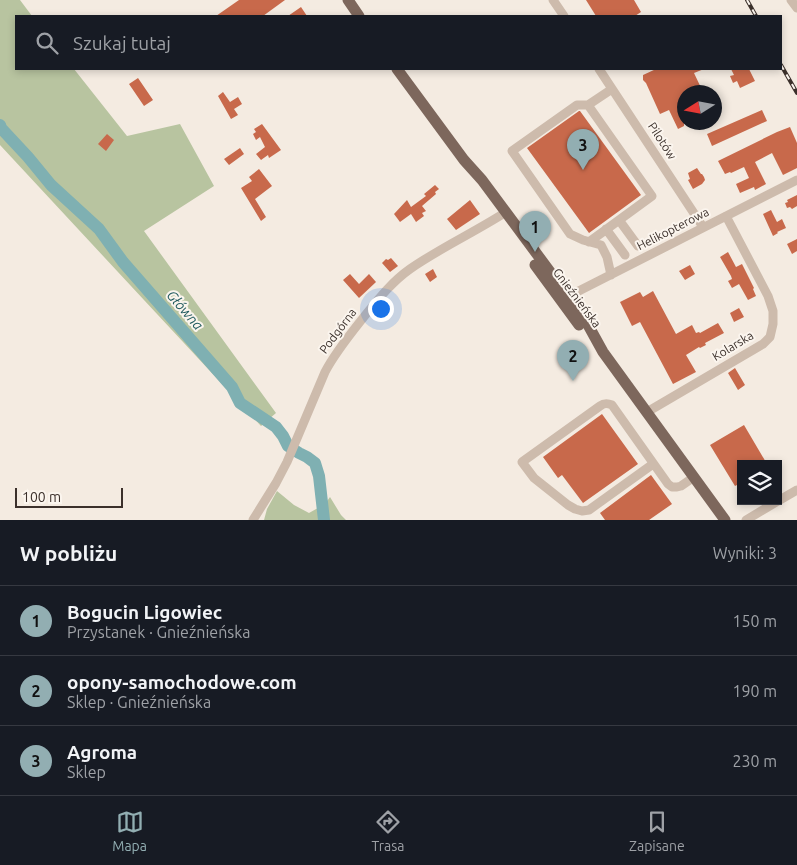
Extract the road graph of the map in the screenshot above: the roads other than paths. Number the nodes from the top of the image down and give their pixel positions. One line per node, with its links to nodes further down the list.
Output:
1 (348, 0): 5 (main road)
2 (553, 0): 6 (street)
3 (791, 0): 4 (street)
4 (797, 8)
5 (358, 15)
6 (563, 15)
7 (398, 70): 12 (main road, Gnieźnieńska)
8 (600, 70): 9 (street, Pilotów)
9 (612, 89): 10 (street); 15 (street, Pilotów)
10 (588, 105): 14 (street); 17 (street)
11 (797, 180): 13 (street, Helikopterowa)
12 (503, 214): 21 (main road, Gnieźnieńska); 28 (street, Podgórna)
13 (726, 216): 15 (street, Helikopterowa); 22 (street, Kolarska)
14 (619, 220): 16 (street); 18 (street)
15 (704, 228): 20 (street, Helikopterowa)
16 (606, 229): 17 (street); 19 (street)
17 (589, 242): 20 (street)
18 (638, 246)
19 (625, 255)
20 (611, 275): 21 (street, Helikopterowa)
21 (564, 298): 22 (main road, Gnieźnieńska)
22 (647, 412): 24 (main road, Gnieźnieńska)
23 (653, 464): 23 (street); 24 (street)
24 (694, 477): 29 (main road, Gnieźnieńska)
25 (797, 490): 26 (street)
26 (782, 499)
27 (771, 505): 30 (street)
28 (253, 520)
29 (725, 520)
30 (746, 520)

